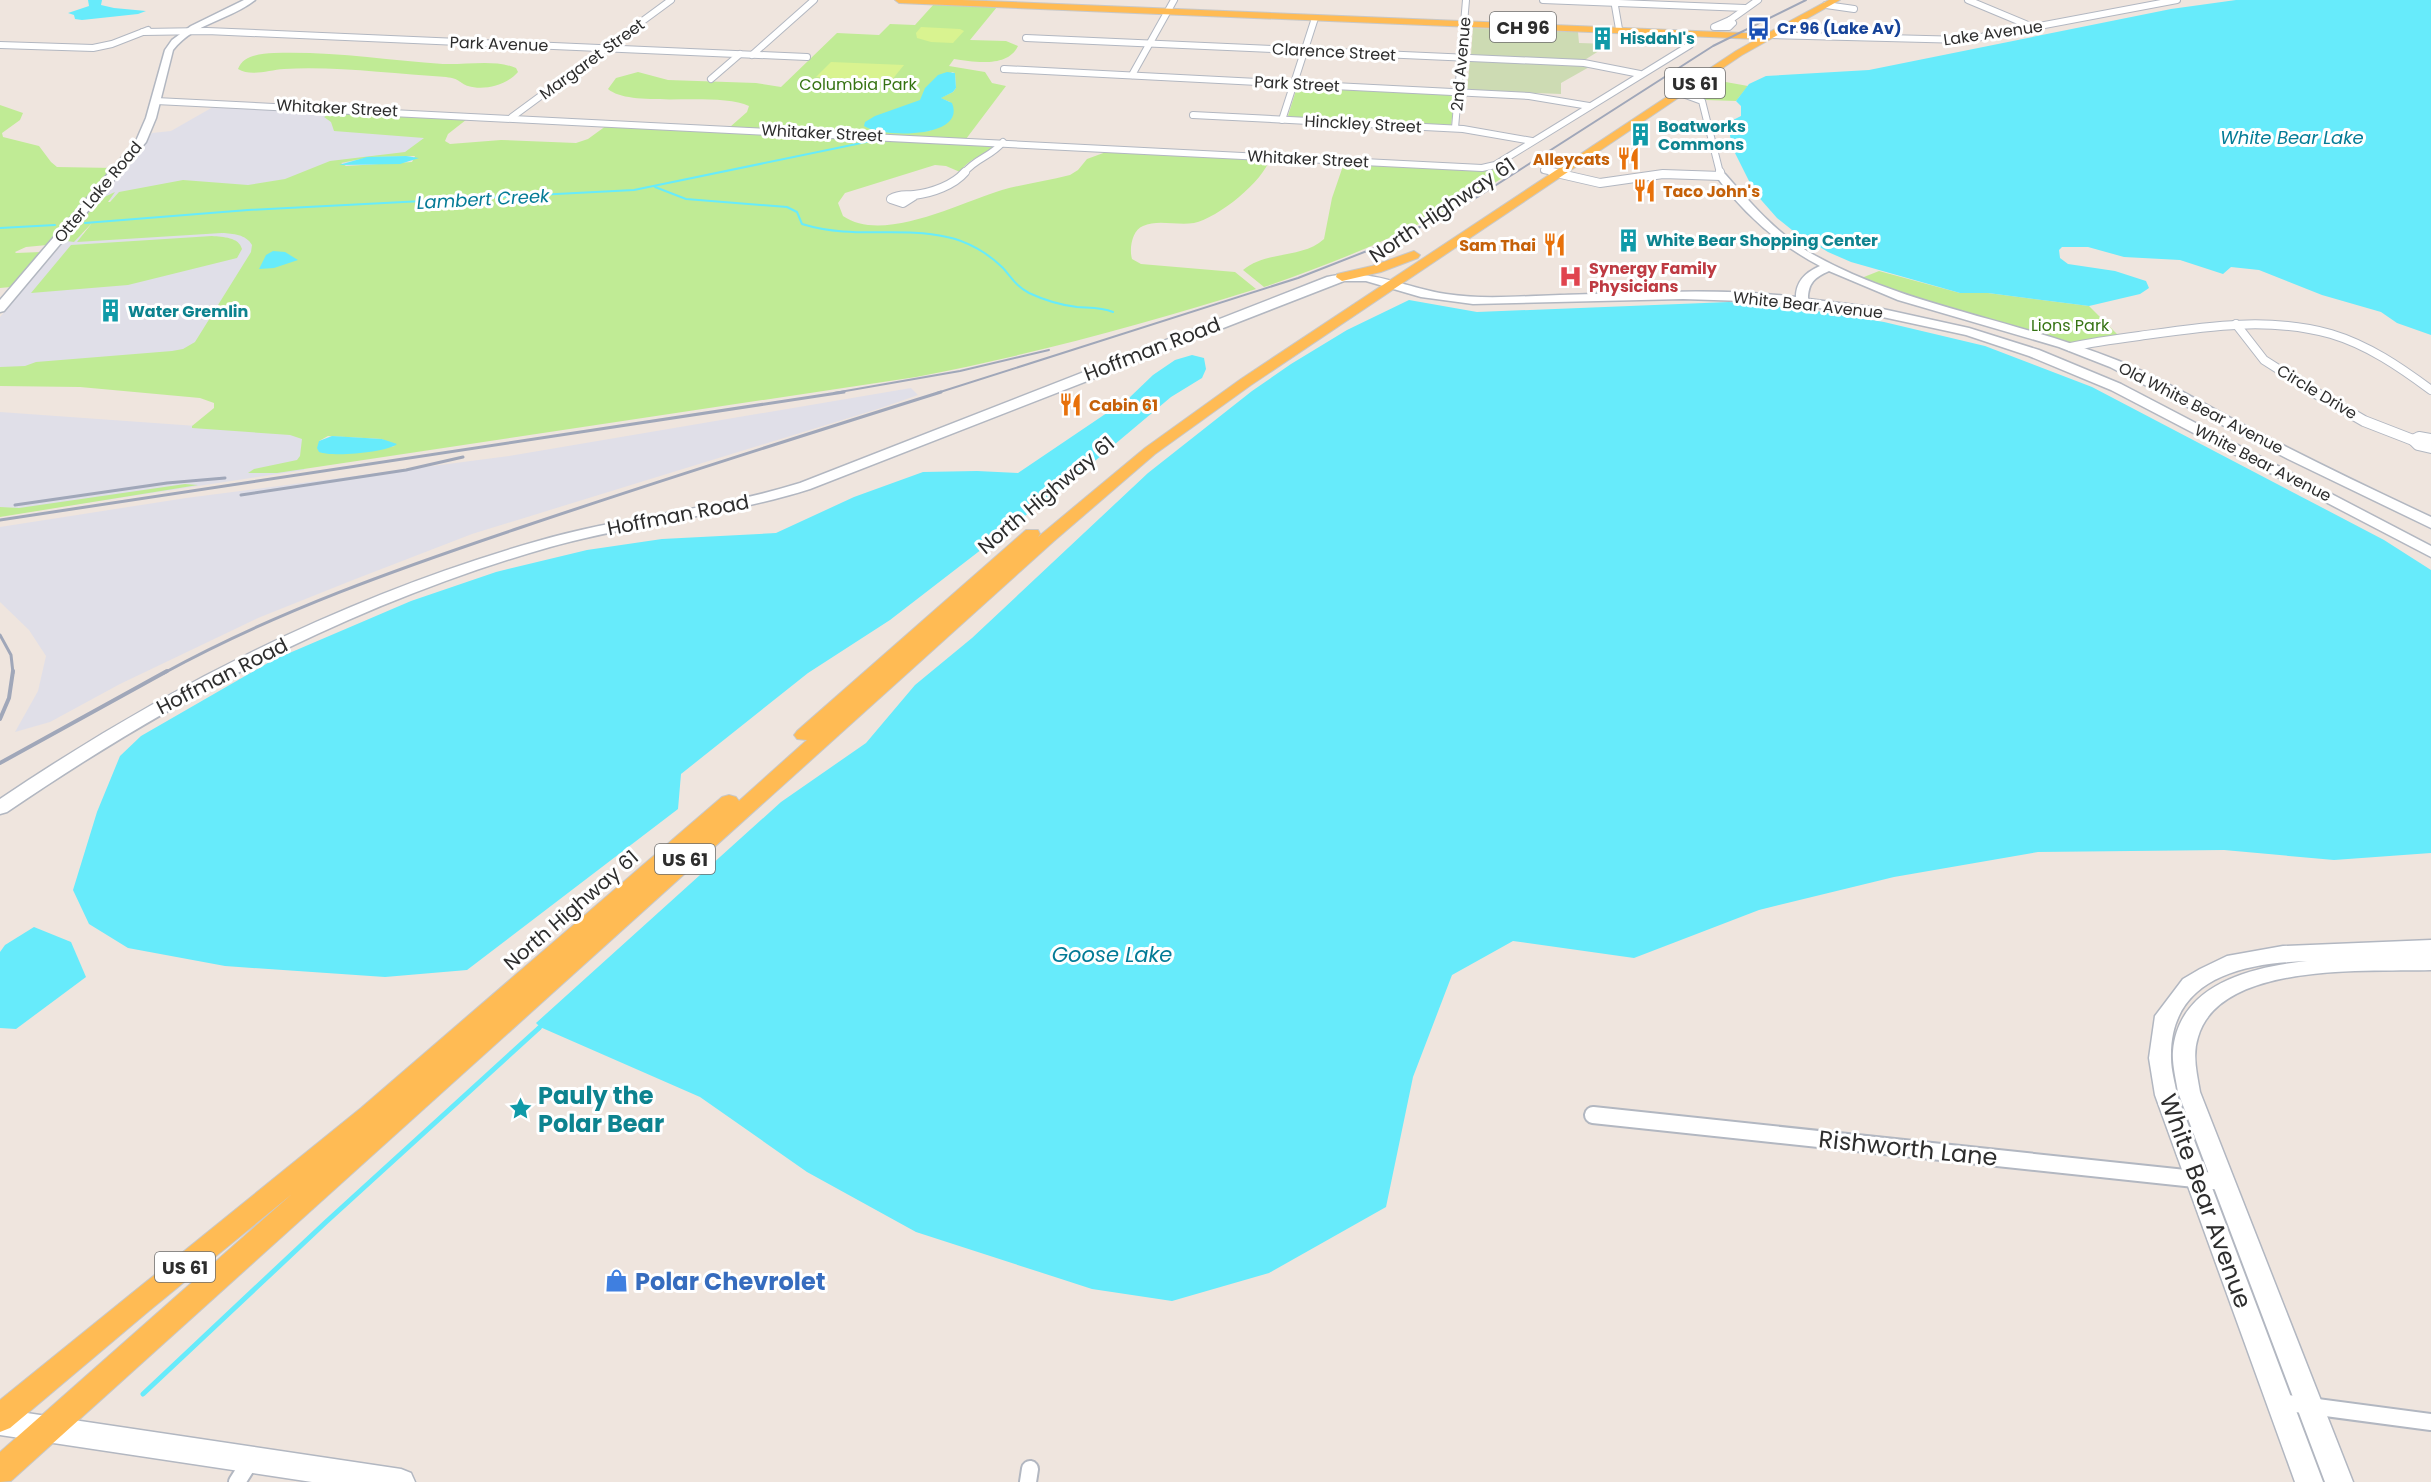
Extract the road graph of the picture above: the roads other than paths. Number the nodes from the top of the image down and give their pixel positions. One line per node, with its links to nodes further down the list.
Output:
1 (250, 0): 24 (street, Otter Lake Road)
2 (671, 0): 33 (street, Margaret Street)
3 (814, 0): 36 (street)
4 (899, 0): 11 (main road, CH 96)
5 (1174, 0): 17 (street)
6 (1466, 0): 20 (street, 2nd Avenue)
7 (1543, 0): 13 (street)
8 (1758, 0): 15 (street)
9 (1968, 0): 21 (street)
10 (2177, 0): 12 (street, Lake Avenue)
11 (923, 1): 17 (main road, CH 96)
12 (2158, 1): 21 (street, Lake Avenue)
13 (1614, 2): 15 (street); 23 (street)
14 (1827, 2): 16 (street); 26 (main road, North Highway 61 / US 61); 27 (main road, North Highway 61 / US 61)
15 (1745, 8): 19 (street)
16 (1854, 9)
17 (1167, 11): 18 (main road, CH 96); 29 (street)
18 (1316, 18): 20 (main road, CH 96); 34 (street)
19 (1730, 20)
20 (1464, 24): 22 (main road, CH 96); 38 (street, 2nd Avenue)
21 (2036, 28): 27 (street, Lake Avenue)
22 (1582, 29): 23 (main road, CH 96); 25 (main road, CH 96)
23 (1618, 29): 26 (main road, CH 96)
24 (191, 30): 30 (street); 33 (street, Park Avenue); 46 (street, Otter Lake Road)
25 (1712, 35): 26 (main road); 32 (main road)
26 (1753, 35): 27 (main road); 32 (main road, North Highway 61 / US 61)
27 (1769, 36): 45 (main road, North Highway 61 / US 61)
28 (1026, 38): 29 (street, Clarence Street)
29 (1149, 44): 34 (street, Clarence Street); 41 (street)
30 (0, 45)
31 (1690, 45): 40 (street)
32 (1733, 46): 55 (main road, North Highway 61 / US 61)
33 (606, 48): 35 (street, Park Avenue); 49 (street, Margaret Street)
34 (1305, 51): 38 (street, Clarence Street); 43 (street)
35 (740, 54): 36 (street, Park Avenue); 42 (street)
36 (752, 55): 37 (street, Park Avenue)
37 (807, 57)
38 (1460, 58): 40 (street, Clarence Street); 44 (street, 2nd Avenue)
39 (1004, 69): 41 (street, Park Street)
40 (1640, 74): 47 (street)
41 (1132, 75): 43 (street, Park Street)
42 (711, 79)
43 (1293, 83): 44 (street, Park Street); 50 (street)
44 (1458, 92): 47 (street, Park Street); 51 (street, 2nd Avenue)
45 (1680, 93): 54 (main road, North Highway 61 / US 61); 56 (street)
46 (156, 101): 49 (street, Whitaker Street); 65 (street, Otter Lake Road)
47 (1589, 106): 52 (street)
48 (1193, 115): 50 (street, Hinckley Street)
49 (512, 117): 53 (street, Whitaker Street)
50 (1282, 120): 51 (street, Hinckley Street)
51 (1455, 128): 52 (street, Hinckley Street)
52 (1532, 141): 53 (street, Whitaker Street)
53 (1003, 142): 58 (street)
54 (1570, 165): 55 (main road, North Highway 61 / US 61); 57 (street)
55 (1551, 174): 57 (street); 59 (main road, North Highway 61 / US 61); 63 (main road, US 61)
56 (1721, 176): 57 (street); 60 (street, Old White Bear Avenue)
57 (1619, 179)
58 (914, 196)
59 (1414, 255): 62 (main road); 63 (main road, North Highway 61 / US 61)
60 (1826, 268): 61 (street, Old White Bear Avenue); 64 (street)
61 (1840, 274): 64 (street); 67 (street, Old White Bear Avenue)
62 (1342, 277): 63 (street, Hoffman Road); 75 (street, Hoffman Road)
63 (1389, 282): 64 (street, White Bear Avenue); 83 (main road, North Highway 61 / US 61); 85 (main road, US 61)
64 (1808, 298): 73 (street, White Bear Avenue); 74 (street, White Bear Avenue)
65 (0, 308)
66 (2236, 324): 67 (street); 68 (street); 70 (street, Circle Drive)
67 (2071, 347): 72 (street, Old White Bear Avenue)
68 (2431, 390)
69 (2431, 439): 70 (street)
70 (2413, 440): 71 (street, Circle Drive)
71 (2431, 448)
72 (2431, 524)
73 (2431, 542)
74 (2431, 552)
75 (0, 808)
76 (2431, 948): 79 (street, White Bear Avenue)
77 (2431, 962): 80 (street, White Bear Avenue)
78 (1593, 1115): 79 (street, Rishworth Lane)
79 (2196, 1179): 80 (street, Rishworth Lane); 81 (street, White Bear Avenue)
80 (2223, 1182): 82 (street, White Bear Avenue)
81 (2280, 1402): 82 (street); 89 (street, White Bear Avenue)
82 (2308, 1406): 84 (street); 90 (street, White Bear Avenue)
83 (0, 1420): 85 (street)
84 (2431, 1422)
85 (46, 1429): 86 (main road, US 61); 87 (street)
86 (0, 1471)
87 (244, 1471): 88 (street)
88 (401, 1482)
89 (2309, 1482)
90 (2339, 1482)

